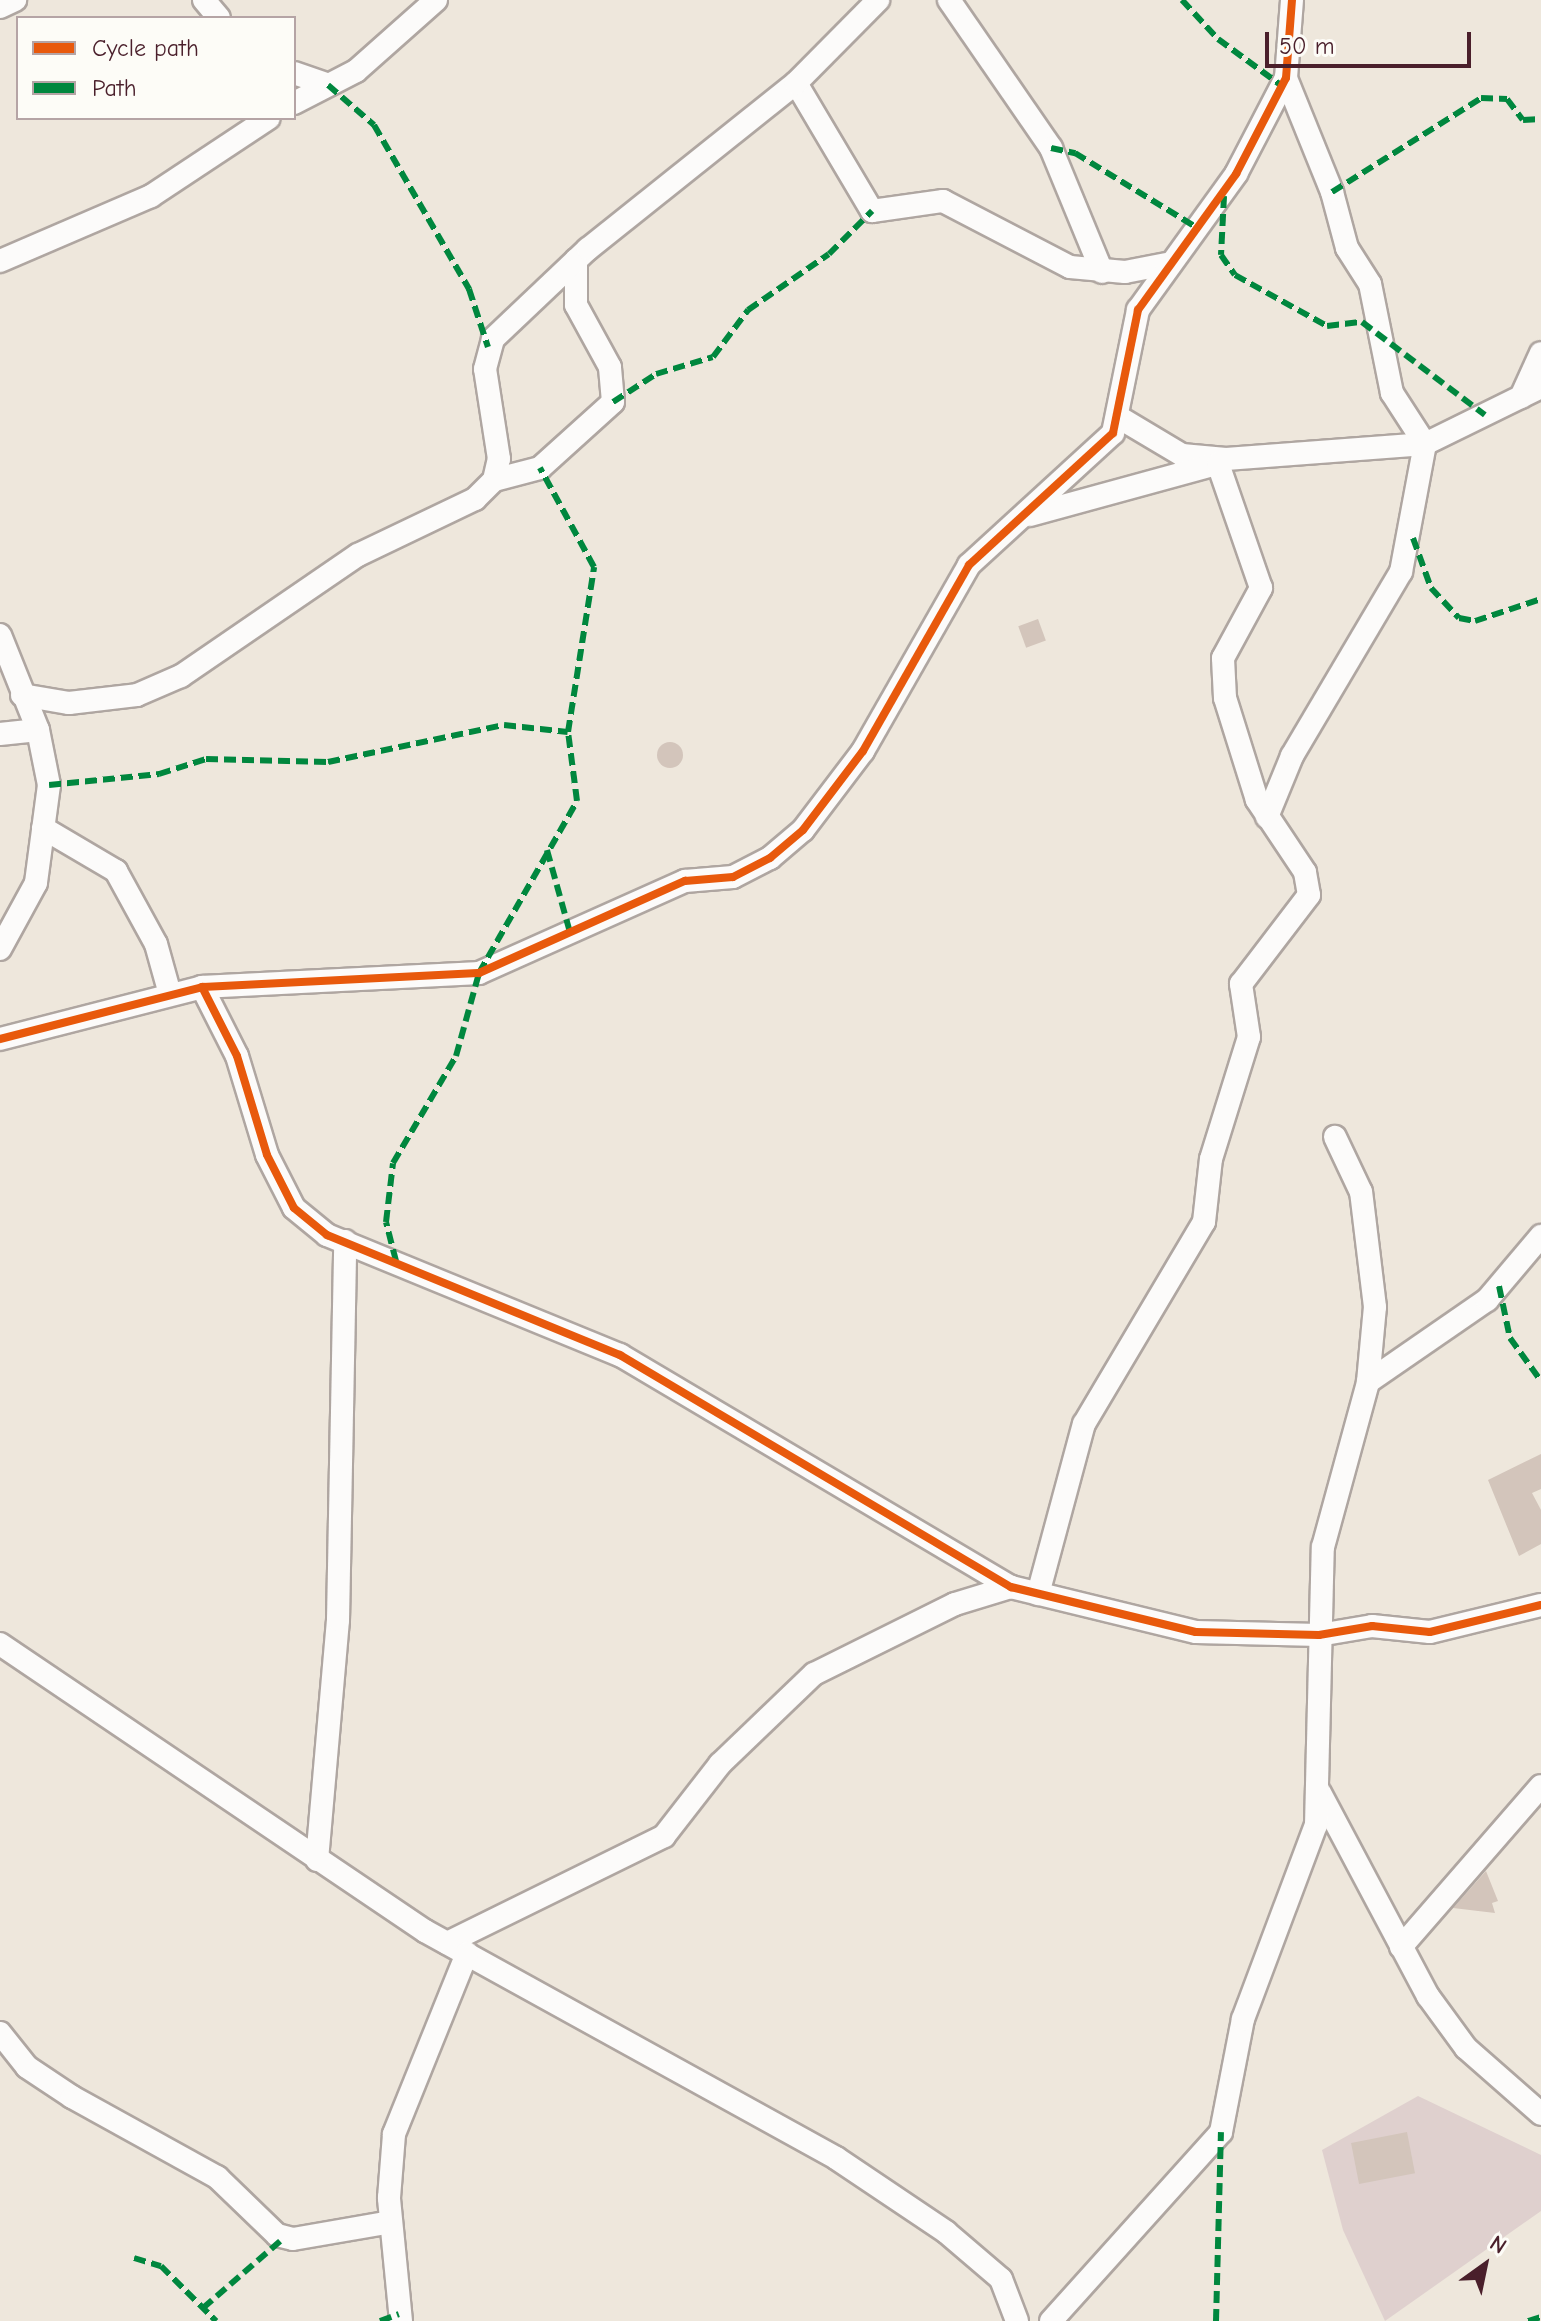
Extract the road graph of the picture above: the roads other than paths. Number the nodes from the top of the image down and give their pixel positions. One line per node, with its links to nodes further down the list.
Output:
1 (15, 0): 7 (street)
2 (204, 0): 8 (street)
3 (436, 0): 12 (street)
4 (949, 0): 18 (street)
5 (1292, 0): 10 (street)
6 (868, 4): 11 (street)
7 (0, 7)
8 (217, 16)
9 (296, 74): 12 (street)
10 (1286, 78): 17 (street); 22 (street)
11 (796, 83): 15 (street); 18 (street)
12 (328, 85): 13 (street)
13 (296, 102)
14 (266, 120): 16 (street)
15 (576, 260): 24 (street); 24 (street)
16 (0, 261)
17 (1166, 264): 18 (street); 21 (street)
18 (1102, 272)
19 (1541, 353): 20 (street)
20 (1531, 392): 22 (street)
21 (1120, 418): 23 (street); 25 (street)
22 (1425, 444): 23 (street); 30 (street)
23 (1222, 462): 25 (street); 30 (street)
24 (494, 480): 27 (street)
25 (1020, 517): 33 (street)
26 (0, 635): 27 (street)
27 (22, 695): 28 (street)
28 (38, 730): 29 (street); 31 (street)
29 (0, 734)
30 (1267, 817): 41 (street)
31 (43, 828): 32 (street); 34 (street)
32 (0, 949)
33 (202, 987): 34 (street); 38 (street)
34 (170, 994): 35 (street)
35 (0, 1039)
36 (1335, 1137): 39 (street)
37 (1541, 1236): 39 (street)
38 (345, 1241): 40 (street); 47 (street)
39 (1368, 1382): 43 (street)
40 (1011, 1587): 41 (street); 49 (street)
41 (1038, 1594): 43 (street)
42 (1541, 1605): 43 (street)
43 (1319, 1635): 46 (street)
44 (0, 1644): 47 (street)
45 (1541, 1786): 48 (street)
46 (1320, 1793): 48 (street); 55 (street)
47 (317, 1860): 49 (street)
48 (1401, 1947): 51 (street)
49 (457, 1948): 52 (street); 54 (street)
50 (3, 2042): 52 (street)
51 (1541, 2114)
52 (391, 2222): 53 (street)
53 (401, 2321)
54 (1017, 2321)
55 (1051, 2321)

